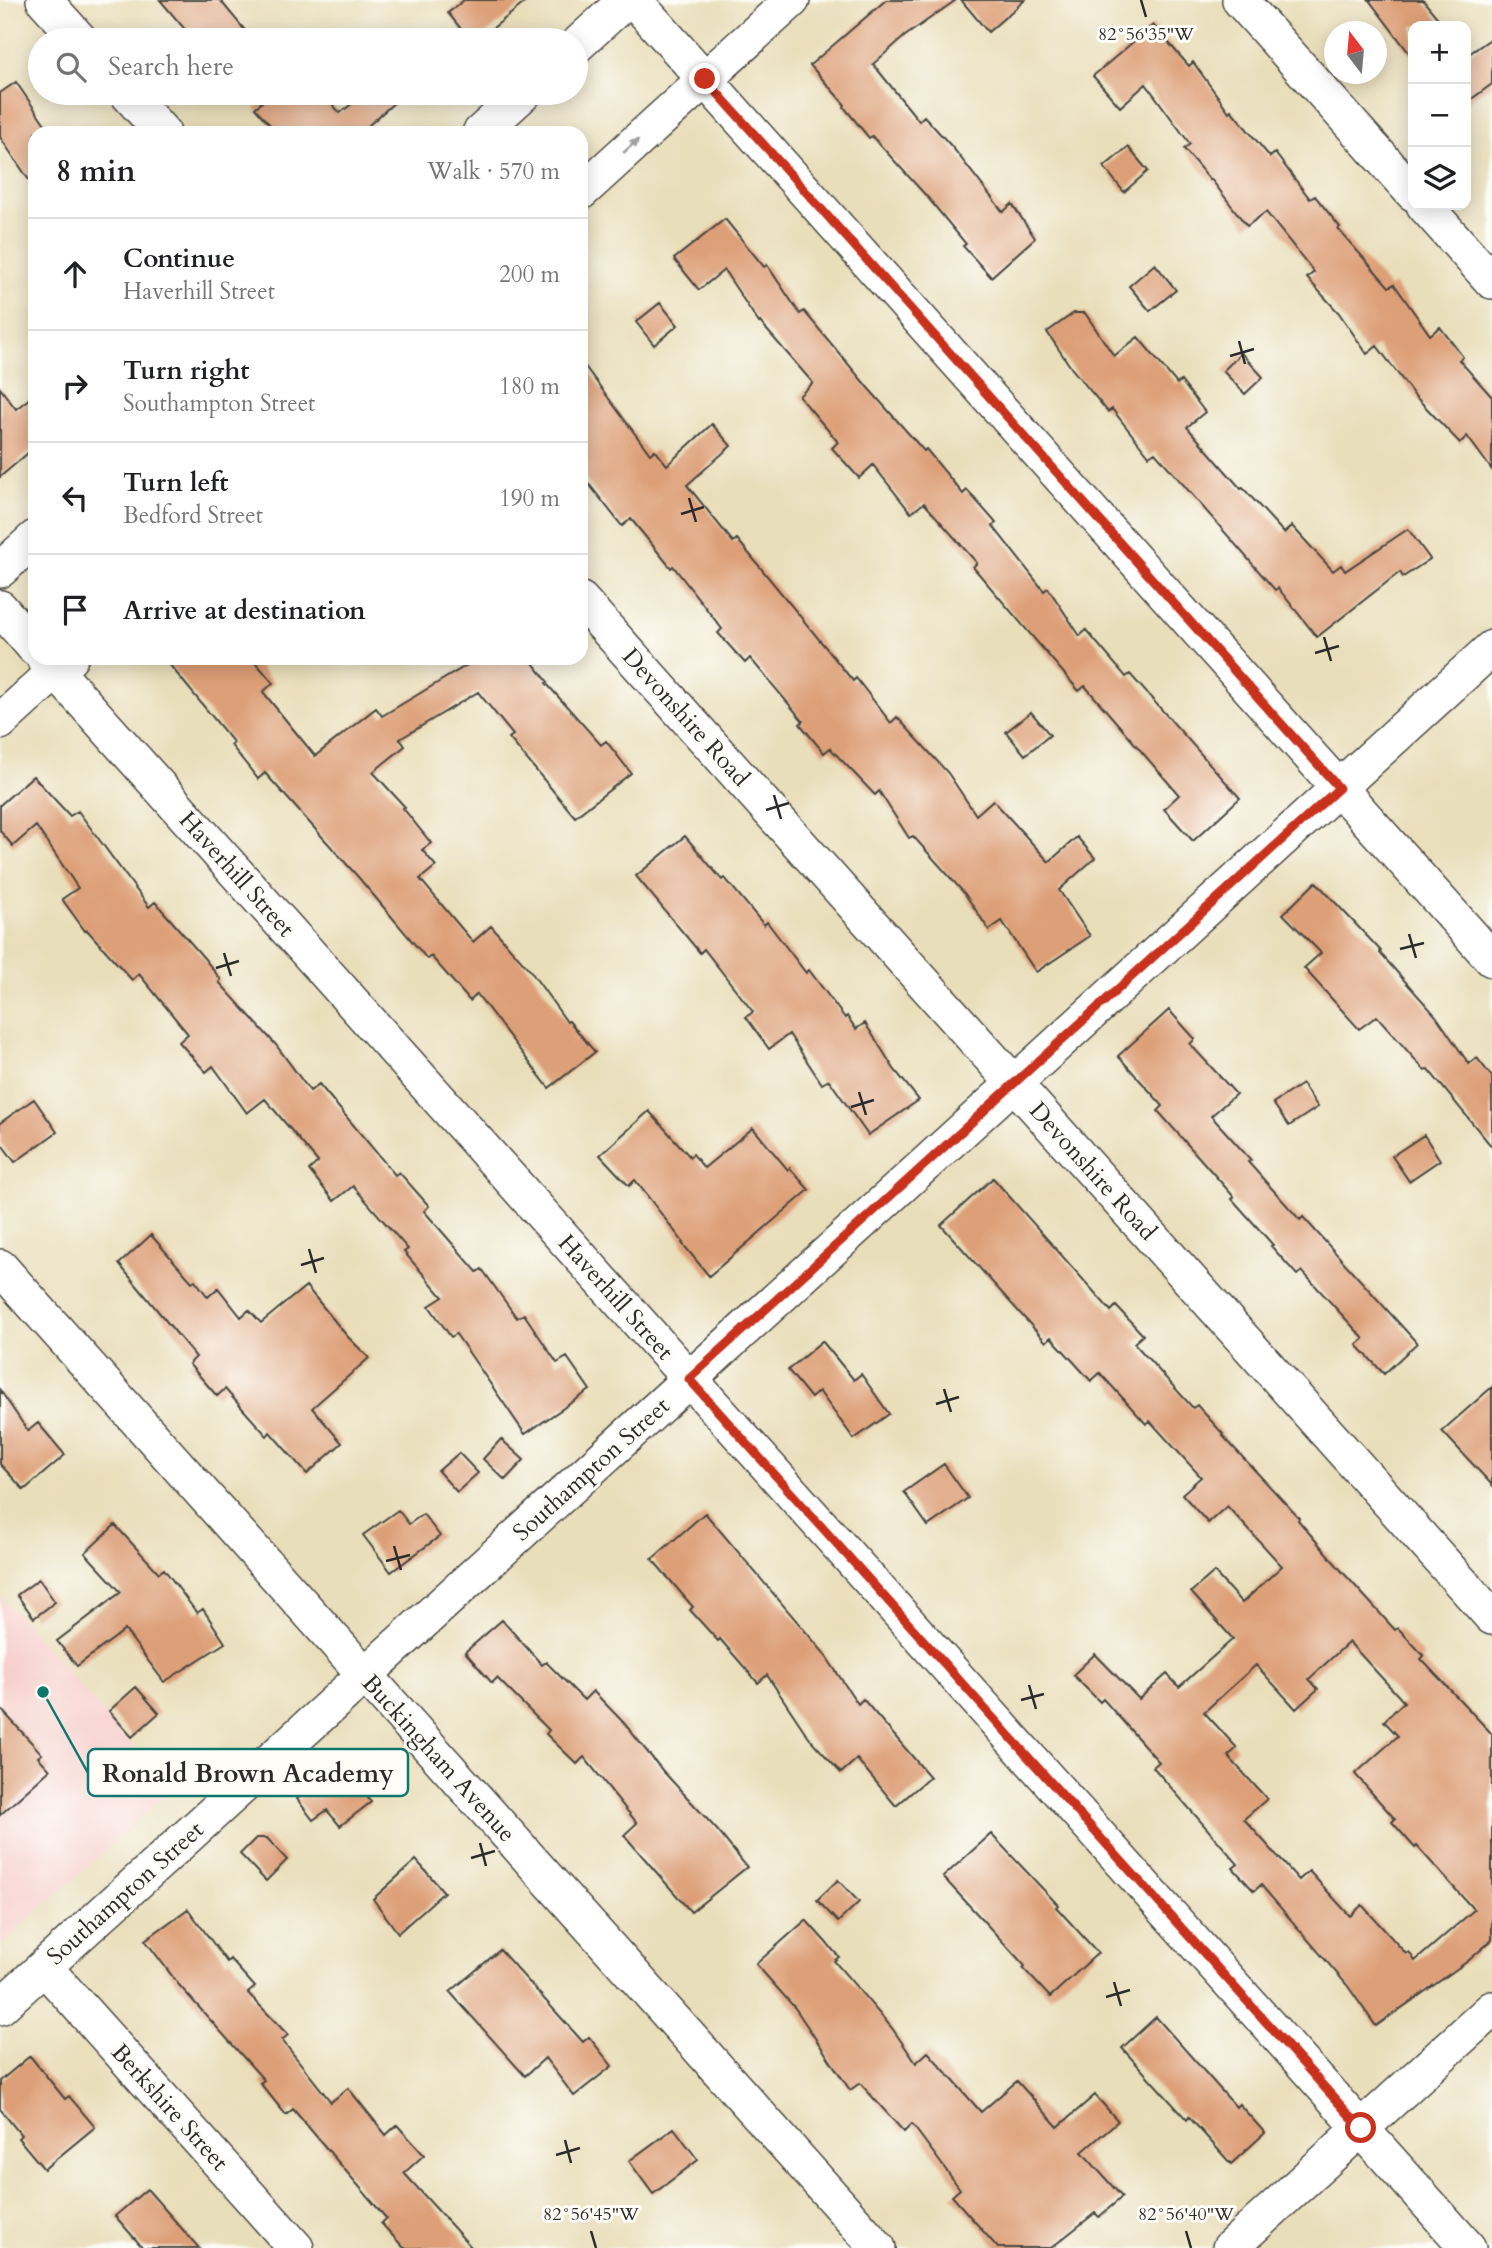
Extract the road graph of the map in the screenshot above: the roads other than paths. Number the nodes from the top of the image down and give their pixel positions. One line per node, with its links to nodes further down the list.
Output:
1 (44, 0): 6 (street)
2 (626, 0): 7 (street)
3 (634, 0): 8 (street)
4 (792, 0): 8 (street)
5 (1240, 0): 14 (street)
6 (69, 28)
7 (588, 35)
8 (705, 79): 13 (street, one-way to 8); 26 (street)
9 (138, 105): 11 (street)
10 (511, 105): 12 (street)
11 (157, 126)
12 (488, 126)
13 (588, 186)
14 (1408, 187)
15 (1428, 210): 16 (street)
16 (1492, 281)
17 (28, 544): 18 (street)
18 (0, 570)
19 (0, 608): 21 (street, Haverhill Street)
20 (588, 608): 28 (street, Devonshire Road)
21 (28, 636)
22 (1492, 648): 26 (street, Southampton Street)
23 (46, 665): 25 (street)
24 (56, 665): 30 (street, Haverhill Street)
25 (0, 722)
26 (1339, 788): 27 (street); 28 (street, Southampton Street)
27 (1492, 959)
28 (1014, 1082): 30 (street, Southampton Street); 31 (street, Devonshire Road)
29 (0, 1267): 32 (street, Buckingham Avenue)
30 (689, 1379): 32 (street, Southampton Street); 36 (street, Haverhill Street)
31 (1492, 1616)
32 (365, 1675): 33 (street, Southampton Street); 38 (street, Buckingham Avenue)
33 (44, 1967): 34 (street, Southampton Street); 37 (street, Berkshire Street)
34 (0, 2007)
35 (1492, 2009): 36 (street)
36 (1361, 2128): 39 (street); 40 (street, Haverhill Street)
37 (296, 2248)
38 (878, 2248)
39 (1230, 2248)
40 (1468, 2248)

